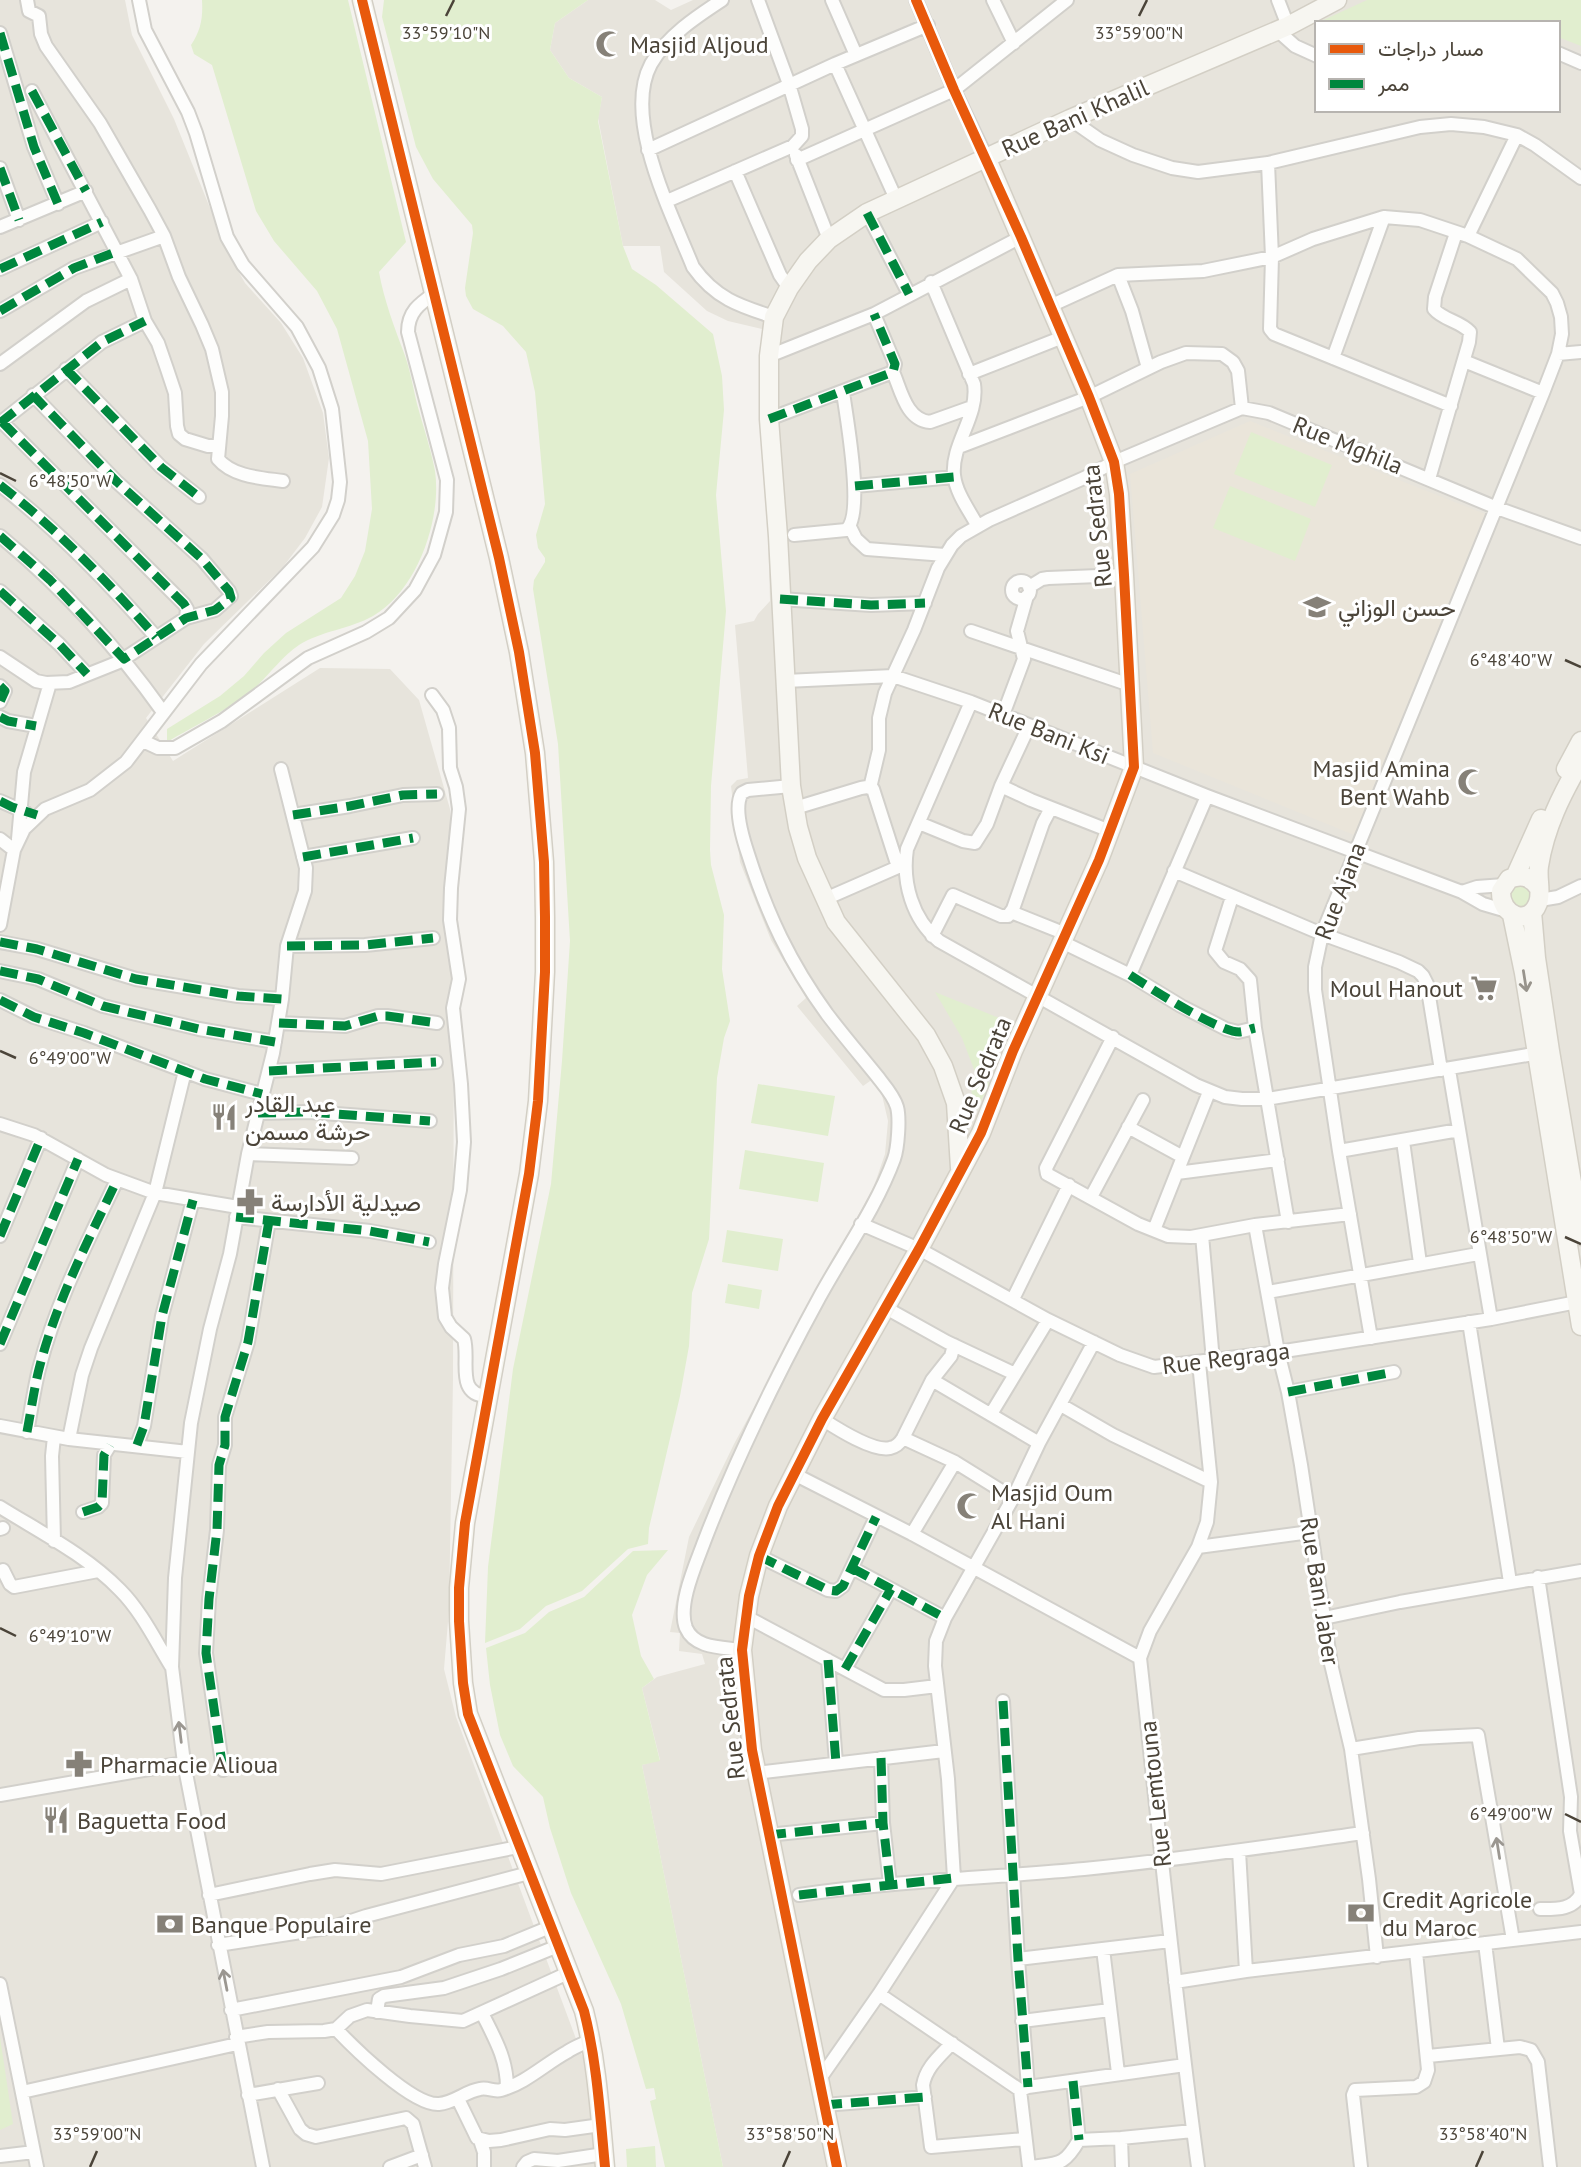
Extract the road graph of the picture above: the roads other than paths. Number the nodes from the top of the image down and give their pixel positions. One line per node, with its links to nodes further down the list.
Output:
1 (27, 0): 45 (street)
2 (139, 0): 117 (street)
3 (362, 0): 55 (street)
4 (722, 0): 28 (street)
5 (758, 0): 21 (street)
6 (832, 0): 17 (street)
7 (916, 0): 12 (street, Rue Sedrata)
8 (993, 0): 15 (street)
9 (1067, 0): 15 (street)
10 (1278, 0): 13 (street)
11 (1338, 0): 13 (street, Rue Bani Khalil)
12 (928, 25): 17 (street); 22 (street, Rue Sedrata)
13 (1282, 28): 18 (street); 24 (street, Rue Bani Khalil)
14 (0, 33): 38 (street)
15 (1014, 43): 22 (street)
16 (1560, 54): 19 (street)
17 (856, 55): 20 (street)
18 (1315, 55)
19 (1581, 63)
20 (835, 64): 21 (street); 25 (street)
21 (789, 84): 27 (street); 28 (street)
22 (954, 90): 25 (street); 29 (street, Rue Sedrata)
23 (32, 91): 35 (street)
24 (1070, 119): 29 (street, Rue Bani Khalil); 31 (street)
25 (865, 128): 30 (street); 36 (street)
26 (1517, 135): 31 (street); 34 (street); 44 (street)
27 (793, 146): 30 (street); 33 (street)
28 (648, 150): 37 (street)
29 (986, 157): 36 (street, Rue Bani Khalil); 46 (street, Rue Sedrata)
30 (797, 160): 47 (street)
31 (1268, 163): 49 (street)
32 (0, 168): 41 (street)
33 (735, 171): 37 (street); 54 (street)
34 (1581, 178)
35 (86, 191): 38 (street); 42 (street)
36 (896, 199): 39 (street, Rue Bani Khalil)
37 (667, 201): 60 (street)
38 (58, 204): 41 (street)
39 (867, 213): 47 (street, Rue Bani Khalil); 56 (street)
40 (1384, 217): 44 (street, Rue Ajana); 49 (street); 66 (street)
41 (19, 220): 43 (street)
42 (102, 222): 48 (street); 50 (street)
43 (0, 227)
44 (1462, 235): 64 (street, Rue Ajana); 68 (street)
45 (164, 236): 48 (street); 82 (street)
46 (1021, 237): 53 (street); 57 (street, Rue Sedrata)
47 (830, 239): 54 (street, Rue Bani Khalil)
48 (118, 251): 52 (street); 58 (street)
49 (1272, 257): 51 (street); 66 (street)
50 (0, 269)
51 (1118, 275): 57 (street); 69 (street)
52 (131, 279): 61 (street); 67 (street)
53 (932, 282): 56 (street); 72 (street)
54 (789, 288): 60 (street, Rue Bani Khalil)
55 (435, 293): 122 (street); 236 (street)
56 (909, 294): 59 (street)
57 (1050, 306): 62 (street, Rue Sedrata)
58 (0, 311)
59 (874, 314): 65 (street); 71 (street)
60 (774, 317): 65 (street)
61 (145, 321): 70 (street); 82 (street)
62 (1063, 337): 72 (street); 76 (street, Rue Sedrata)
63 (1581, 352): 64 (street)
64 (1558, 354): 74 (street, Rue Ajana)
65 (769, 356): 80 (street)
66 (1333, 358): 77 (street)
67 (0, 363)
68 (1464, 363): 74 (street); 77 (street)
69 (1148, 368): 76 (street); 79 (street)
70 (66, 369): 75 (street); 90 (street)
71 (892, 372): 73 (street); 78 (street)
72 (969, 374): 78 (street)
73 (843, 391): 80 (street); 89 (street)
74 (1543, 393): 91 (street, Rue Ajana)
75 (33, 395): 81 (street); 102 (street)
76 (1089, 397): 83 (street); 84 (street, Rue Sedrata)
77 (1451, 406): 86 (street)
78 (972, 407): 83 (street)
79 (1242, 408): 84 (street); 86 (street, Rue Mghila)
80 (769, 419): 100 (street)
81 (1, 422): 102 (street)
82 (218, 446): 87 (street)
83 (959, 447): 85 (street)
84 (1114, 462): 92 (street); 98 (street, Rue Sedrata)
85 (954, 477): 89 (street); 92 (street)
86 (1429, 479): 91 (street, Rue Mghila)
87 (283, 481)
88 (0, 485): 104 (street)
89 (855, 486): 93 (street)
90 (199, 497)
91 (1497, 508): 96 (street, Rue Mghila); 143 (street, Rue Ajana)
92 (977, 526): 97 (street)
93 (850, 527): 94 (street); 97 (street)
94 (794, 534)
95 (0, 536): 107 (street)
96 (1581, 538)
97 (946, 555): 101 (street)
98 (1125, 575): 105 (street); 113 (street, Rue Sedrata)
99 (0, 592): 108 (street)
100 (780, 599): 101 (street); 110 (street)
101 (925, 603): 109 (street)
102 (186, 618): 104 (street)
103 (971, 631): 105 (street)
104 (156, 637): 107 (street)
105 (1022, 647): 113 (street); 118 (street)
106 (0, 657): 111 (street)
107 (124, 659): 108 (street); 117 (street)
108 (88, 674): 111 (street)
109 (893, 676): 110 (street, Rue Bani Ksi); 116 (street, Rue Bani Ksi); 129 (street)
110 (785, 681): 127 (street)
111 (50, 683): 120 (street)
112 (0, 685): 115 (street)
113 (1130, 685): 125 (street, Rue Sedrata)
114 (432, 695): 236 (street)
115 (0, 702)
116 (971, 702): 118 (street, Rue Bani Ksi); 138 (street)
117 (163, 712): 122 (street)
118 (1003, 715): 121 (street, Rue Bani Ksi)
119 (0, 717): 120 (street)
120 (36, 726): 135 (street)
121 (1029, 726): 125 (street, Rue Bani Ksi); 128 (street)
122 (143, 741): 136 (street)
123 (1581, 741): 147 (street)
124 (1581, 761): 152 (street)
125 (1134, 768): 131 (street, Rue Bani Ksi); 139 (street, Rue Sedrata)
126 (281, 769): 137 (street)
127 (791, 786): 133 (street); 206 (street)
128 (1001, 786): 134 (street); 138 (street)
129 (870, 788): 133 (street); 145 (street)
130 (438, 794): 137 (street)
131 (1207, 796): 143 (street, Rue Bani Ksi); 146 (street)
132 (0, 801): 135 (street)
133 (795, 808): 151 (street)
134 (1051, 808): 139 (street); 153 (street)
135 (20, 810): 136 (street); 142 (street)
136 (37, 815): 142 (street)
137 (293, 815): 144 (street)
138 (919, 823): 145 (street)
139 (1110, 831): 159 (street, Rue Sedrata)
140 (413, 838): 144 (street)
141 (0, 839): 142 (street)
142 (16, 844): 155 (street)
143 (1355, 852): 149 (street, Rue Bani Ksi); 156 (street, Rue Ajana)
144 (303, 857): 161 (street)
145 (901, 866): 151 (street); 157 (street)
146 (1174, 871): 150 (street); 163 (street)
147 (1510, 881): 149 (street); 152 (street); 154 (street)
148 (1581, 886): 152 (street)
149 (1462, 892): 154 (street, Rue Bani Ksi)
150 (1232, 897): 156 (street); 169 (street)
151 (825, 899): 195 (street)
152 (1537, 900): 154 (street); 172 (street)
153 (1011, 912): 157 (street); 159 (street)
154 (1509, 913): 172 (street, one-way to 172)
155 (0, 925)
156 (1322, 934): 174 (street); 177 (street, Rue Ajana)
157 (932, 936): 164 (street)
158 (433, 938): 161 (street)
159 (1064, 938): 163 (street); 164 (street, Rue Sedrata)
160 (0, 942): 165 (street)
161 (288, 946): 165 (street)
162 (0, 971): 171 (street)
163 (1130, 975): 169 (street)
164 (1037, 996): 170 (street); 195 (street, Rue Sedrata)
165 (282, 999): 167 (street)
166 (0, 1000): 175 (street)
167 (279, 1023): 168 (street); 171 (street)
168 (438, 1023)
169 (1255, 1028): 180 (street)
170 (1114, 1037): 178 (street); 198 (street)
171 (275, 1042): 176 (street)
172 (1544, 1052): 174 (street); 210 (street); 219 (street)
173 (436, 1062): 176 (street)
174 (1445, 1070): 177 (street); 186 (street)
175 (185, 1071): 179 (street); 199 (street)
176 (268, 1071): 179 (street)
177 (1330, 1088): 180 (street); 189 (street, Rue Ajana)
178 (1209, 1092): 180 (street); 191 (street)
179 (262, 1094): 182 (street)
180 (1267, 1098): 194 (street)
181 (1143, 1100): 185 (street)
182 (258, 1113): 183 (street); 190 (street)
183 (430, 1121)
184 (0, 1124): 187 (street)
185 (1128, 1127): 191 (street); 200 (street)
186 (1459, 1130): 188 (street); 214 (street)
187 (41, 1139): 193 (street); 211 (street)
188 (1403, 1141): 189 (street); 215 (street)
189 (1339, 1151): 203 (street, Rue Ajana)
190 (248, 1154): 192 (street); 202 (street)
191 (1183, 1157): 196 (street)
192 (352, 1158)
193 (78, 1159): 197 (street); 227 (street)
194 (1278, 1160): 196 (street); 205 (street)
195 (960, 1172): 213 (street, Rue Sedrata)
196 (1177, 1173): 208 (street)
197 (117, 1180): 199 (street); 241 (street)
198 (1069, 1185): 200 (street); 218 (street)
199 (155, 1193): 201 (street); 244 (street)
200 (1091, 1197): 208 (street)
201 (193, 1200): 202 (street); 247 (street)
202 (237, 1212): 204 (street); 248 (street)
203 (1350, 1214): 205 (street); 216 (street, Rue Ajana)
204 (268, 1221): 212 (street); 284 (street)
205 (1289, 1222): 207 (street)
206 (861, 1224): 213 (street, Rue Regraga); 272 (street)
207 (1255, 1226): 209 (street); 217 (street, Rue Bani Jaber)
208 (1154, 1230): 209 (street)
209 (1202, 1235): 230 (street)
210 (1581, 1236)
211 (0, 1237)
212 (429, 1242)
213 (919, 1249): 218 (street, Rue Regraga); 220 (street, Rue Sedrata)
214 (1478, 1254): 215 (street); 221 (street)
215 (1420, 1264): 216 (street)
216 (1361, 1275): 217 (street); 225 (street, Rue Ajana)
217 (1268, 1293): 229 (street, Rue Bani Jaber)
218 (1013, 1299): 222 (street, Rue Regraga)
219 (1577, 1302): 221 (street, Rue Regraga); 224 (street)
220 (886, 1308): 228 (street); 239 (street, Rue Sedrata)
221 (1491, 1319): 223 (street, Rue Regraga)
222 (1048, 1320): 226 (street, Rue Regraga); 233 (street)
223 (1469, 1322): 225 (street, Rue Regraga); 267 (street)
224 (1581, 1326)
225 (1371, 1338): 229 (street, Rue Regraga)
226 (1094, 1342): 231 (street, Rue Regraga); 237 (street)
227 (0, 1344)
228 (954, 1345): 233 (street); 234 (street)
229 (1278, 1352): 230 (street, Rue Regraga); 235 (street, Rue Bani Jaber)
230 (1213, 1362): 231 (street, Rue Regraga)
231 (1199, 1363): 251 (street, Rue Lemtouna)
232 (1394, 1372): 235 (street)
233 (1015, 1374): 238 (street)
234 (932, 1380): 238 (street); 243 (street)
235 (1288, 1392): 256 (street, Rue Bani Jaber)
236 (487, 1396): 290 (street)
237 (1061, 1405): 245 (street); 251 (street)
238 (991, 1414): 245 (street)
239 (822, 1419): 243 (street); 250 (street, Rue Sedrata)
240 (0, 1426): 241 (street)
241 (27, 1432): 242 (street)
242 (54, 1437): 244 (street); 258 (street)
243 (904, 1438): 249 (street)
244 (69, 1440): 246 (street)
245 (1039, 1443): 252 (street)
246 (110, 1445): 247 (street); 254 (street)
247 (137, 1445): 248 (street)
248 (188, 1452): 275 (street)
249 (955, 1462): 252 (street); 257 (street)
250 (794, 1474): 255 (street); 260 (street, Rue Sedrata)
251 (1211, 1482): 259 (street, Rue Lemtouna)
252 (1013, 1498): 262 (street)
253 (0, 1507): 258 (street)
254 (83, 1512)
255 (876, 1517): 257 (street); 261 (street)
256 (1310, 1532): 259 (street); 271 (street, Rue Bani Jaber)
257 (912, 1534): 262 (street)
258 (54, 1541): 264 (street)
259 (1198, 1547): 273 (street, Rue Lemtouna)
260 (759, 1556): 261 (street); 269 (street, Rue Sedrata)
261 (852, 1568): 268 (street)
262 (974, 1569): 270 (street); 273 (street)
263 (3, 1570): 264 (street)
264 (98, 1571): 275 (street)
265 (1581, 1571): 266 (street)
266 (1538, 1577): 267 (street); 299 (street)
267 (1510, 1583): 271 (street)
268 (891, 1590): 270 (street); 276 (street)
269 (747, 1617): 272 (street, Rue Sedrata); 274 (street)
270 (945, 1618): 277 (street)
271 (1324, 1618): 279 (street, Rue Bani Jaber)
272 (742, 1650): 285 (street, Rue Sedrata)
273 (1140, 1658): 292 (street, Rue Lemtouna)
274 (828, 1660): 276 (street); 283 (street)
275 (172, 1667): 282 (street, one-way to 275)
276 (845, 1669): 277 (street)
277 (937, 1686): 280 (street)
278 (1003, 1701): 294 (street)
279 (1351, 1749): 288 (street, Rue Bani Jaber); 302 (street, one-way to 279)
280 (944, 1751): 281 (street); 295 (street)
281 (881, 1758): 283 (street); 287 (street)
282 (184, 1763): 286 (street); 297 (street)
283 (836, 1763): 285 (street)
284 (223, 1770)
285 (756, 1773): 289 (street, Rue Sedrata)
286 (0, 1795)
287 (883, 1823): 289 (street); 296 (street)
288 (1363, 1833): 291 (street); 309 (street, Rue Bani Jaber)
289 (768, 1835): 329 (street, Rue Sedrata)
290 (518, 1847): 293 (street); 297 (street)
291 (1239, 1851): 292 (street); 311 (street)
292 (1163, 1860): 294 (street); 303 (street, Rue Lemtouna)
293 (528, 1872): 300 (street); 305 (street)
294 (1014, 1875): 295 (street); 310 (street)
295 (954, 1878): 296 (street); 315 (street)
296 (890, 1884): 298 (street)
297 (209, 1895): 305 (street)
298 (799, 1895)
299 (1541, 1909)
300 (550, 1927): 306 (street); 316 (street)
301 (1581, 1932): 302 (street)
302 (1513, 1940): 304 (street)
303 (1170, 1941): 307 (street); 313 (street, Rue Lemtouna)
304 (1485, 1943): 308 (street); 325 (street)
305 (218, 1945): 316 (street, one-way to 305)
306 (558, 1946): 312 (street); 318 (street)
307 (1103, 1950): 310 (street); 317 (street)
308 (1416, 1952): 309 (street); 326 (street)
309 (1377, 1957): 311 (street)
310 (1018, 1959): 320 (street)
311 (1246, 1971): 313 (street)
312 (568, 1973): 319 (street); 323 (street)
313 (1175, 1982): 327 (street, Rue Lemtouna)
314 (0, 1984): 335 (street)
315 (879, 1994): 324 (street); 329 (street)
316 (231, 2010): 322 (street)
317 (1110, 2010): 320 (street); 328 (street)
318 (377, 2012): 319 (street); 321 (street)
319 (482, 2013): 332 (street)
320 (1022, 2021): 334 (street)
321 (336, 2029): 322 (street); 338 (street)
322 (237, 2040): 335 (street); 336 (street)
323 (591, 2040): 332 (street); 340 (street)
324 (952, 2043): 334 (street); 337 (street)
325 (1498, 2049): 326 (street); 360 (street)
326 (1428, 2056): 359 (street)
327 (1185, 2065): 328 (street); 341 (street, Rue Lemtouna)
328 (1118, 2073): 330 (street)
329 (819, 2080): 339 (street, Rue Sedrata)
330 (1073, 2081): 334 (street); 345 (street)
331 (318, 2082): 333 (street)
332 (507, 2088): 338 (street)
333 (278, 2089): 336 (street); 348 (street)
334 (1024, 2089): 343 (street)
335 (22, 2092): 346 (street)
336 (248, 2095): 351 (street)
337 (925, 2097): 339 (street); 343 (street)
338 (458, 2099): 344 (street)
339 (824, 2105): 355 (street, Rue Sedrata)
340 (601, 2125): 344 (street); 349 (street)
341 (1193, 2131): 342 (street); 358 (street, Rue Lemtouna)
342 (1121, 2138): 345 (street); 357 (street)
343 (1025, 2139): 356 (street)
344 (480, 2140): 353 (street)
345 (1079, 2140): 356 (street)
346 (34, 2152): 347 (street); 350 (street)
347 (0, 2156)
348 (424, 2161): 352 (street)
349 (605, 2161): 354 (street)
350 (37, 2167)
351 (263, 2167)
352 (390, 2167)
353 (484, 2167)
354 (523, 2167)
355 (837, 2167)
356 (1030, 2167)
357 (1122, 2167)
358 (1198, 2167)
359 (1360, 2167)
360 (1550, 2167)

